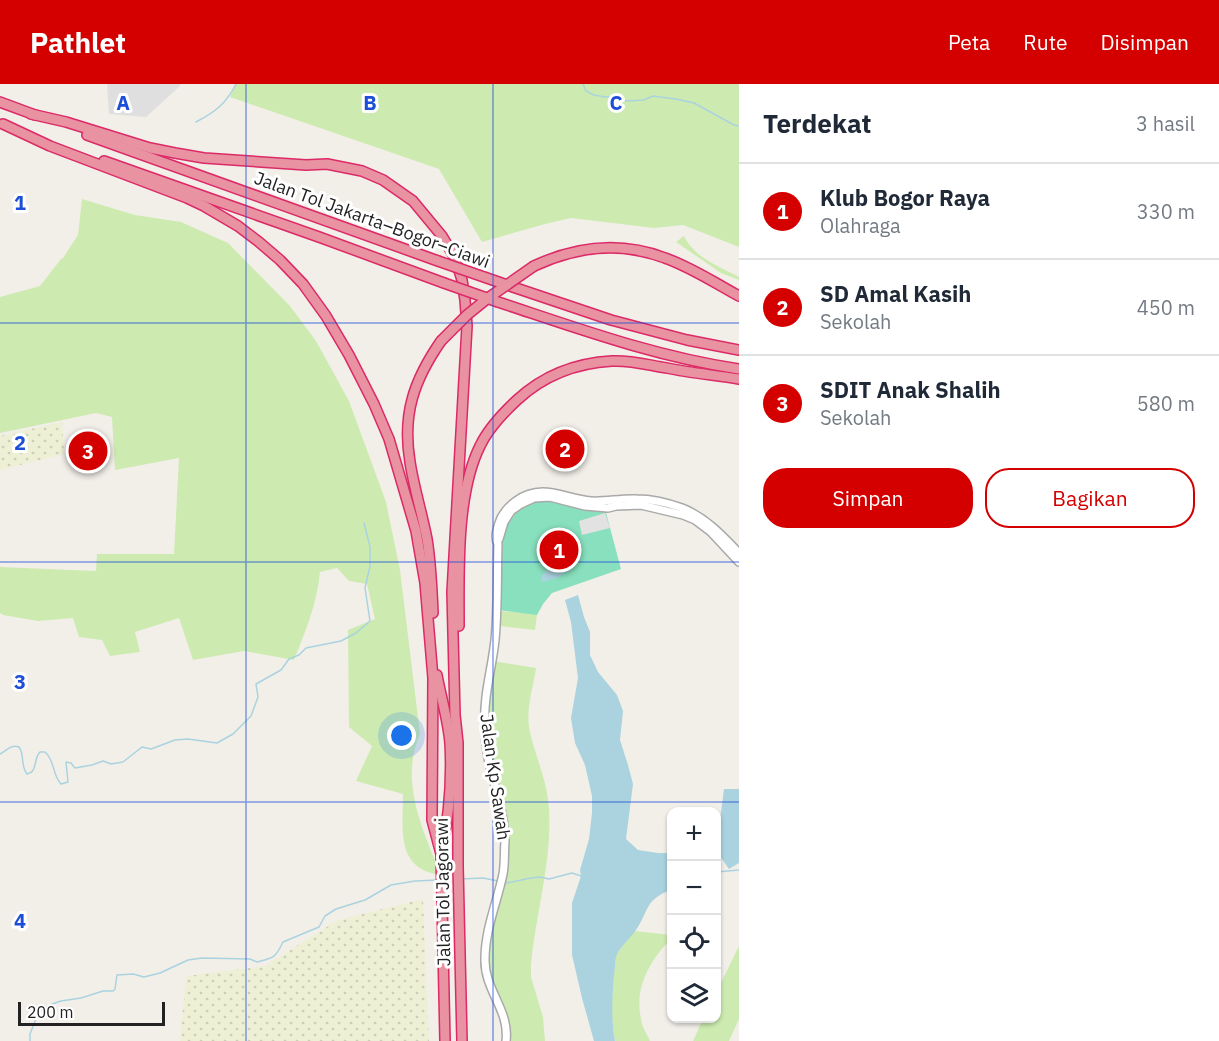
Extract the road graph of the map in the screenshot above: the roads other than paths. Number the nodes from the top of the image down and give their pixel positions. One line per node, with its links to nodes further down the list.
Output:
1 (0, 102): 2 (highway, Jalan Tol Jakarta–Bogor–Ciawi)
2 (31, 114): 5 (highway, Jalan Tol Jakarta–Bogor–Ciawi, bridge); 11 (highway)
3 (2, 124): 6 (highway, Jalan Tol Jakarta–Bogor–Ciawi, bridge); 12 (highway)
4 (739, 296): 12 (highway, bridge)
5 (739, 350)
6 (739, 369)
7 (739, 379): 11 (highway)
8 (498, 544): 9 (street); 10 (street); 15 (street, Jalan Kp Sawah)
9 (739, 553)
10 (739, 562)
11 (458, 743): 14 (highway, Jalan Tol Jagorawi)
12 (441, 854): 13 (highway, Jalan Tol Jagorawi)
13 (445, 1041)
14 (462, 1041)
15 (506, 1041)

